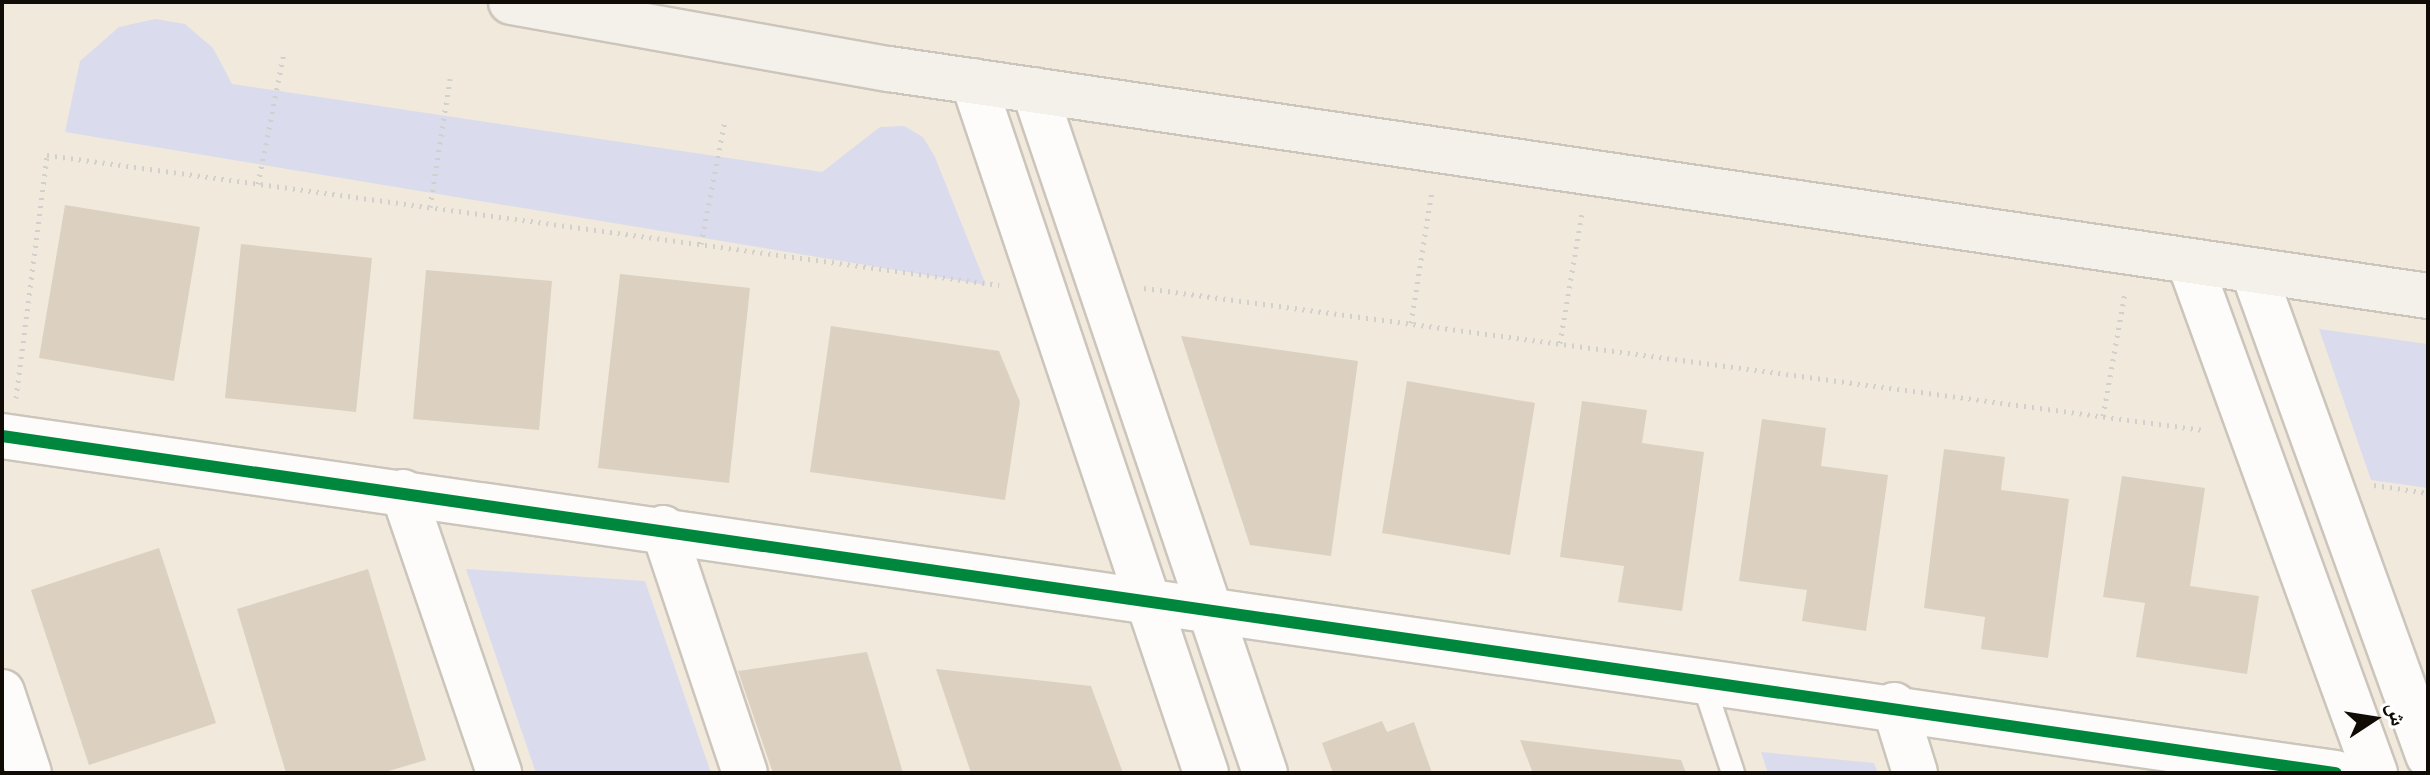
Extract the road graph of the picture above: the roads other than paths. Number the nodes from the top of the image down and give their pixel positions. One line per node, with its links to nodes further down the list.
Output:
1 (511, 2): 2 (street)
2 (973, 81): 3 (street); 10 (street)
3 (1034, 90): 4 (street); 11 (street)
4 (2189, 261): 5 (street); 24 (street)
5 (2253, 271): 6 (street); 15 (street)
6 (2428, 296)
7 (6, 437): 8 (street)
8 (403, 492): 9 (street); 17 (street)
9 (663, 528): 10 (street); 18 (street)
10 (1148, 601): 11 (street); 19 (street)
11 (1210, 609): 12 (street); 20 (street)
12 (1701, 677): 14 (street); 21 (lane)
13 (2, 692): 16 (street)
14 (1894, 705): 22 (street); 23 (street)
15 (2428, 755)
16 (29, 773)
17 (499, 773)
18 (745, 773)
19 (1206, 773)
20 (1265, 773)
21 (1733, 773)
22 (1915, 773)
23 (2336, 773)
24 (2375, 773)

